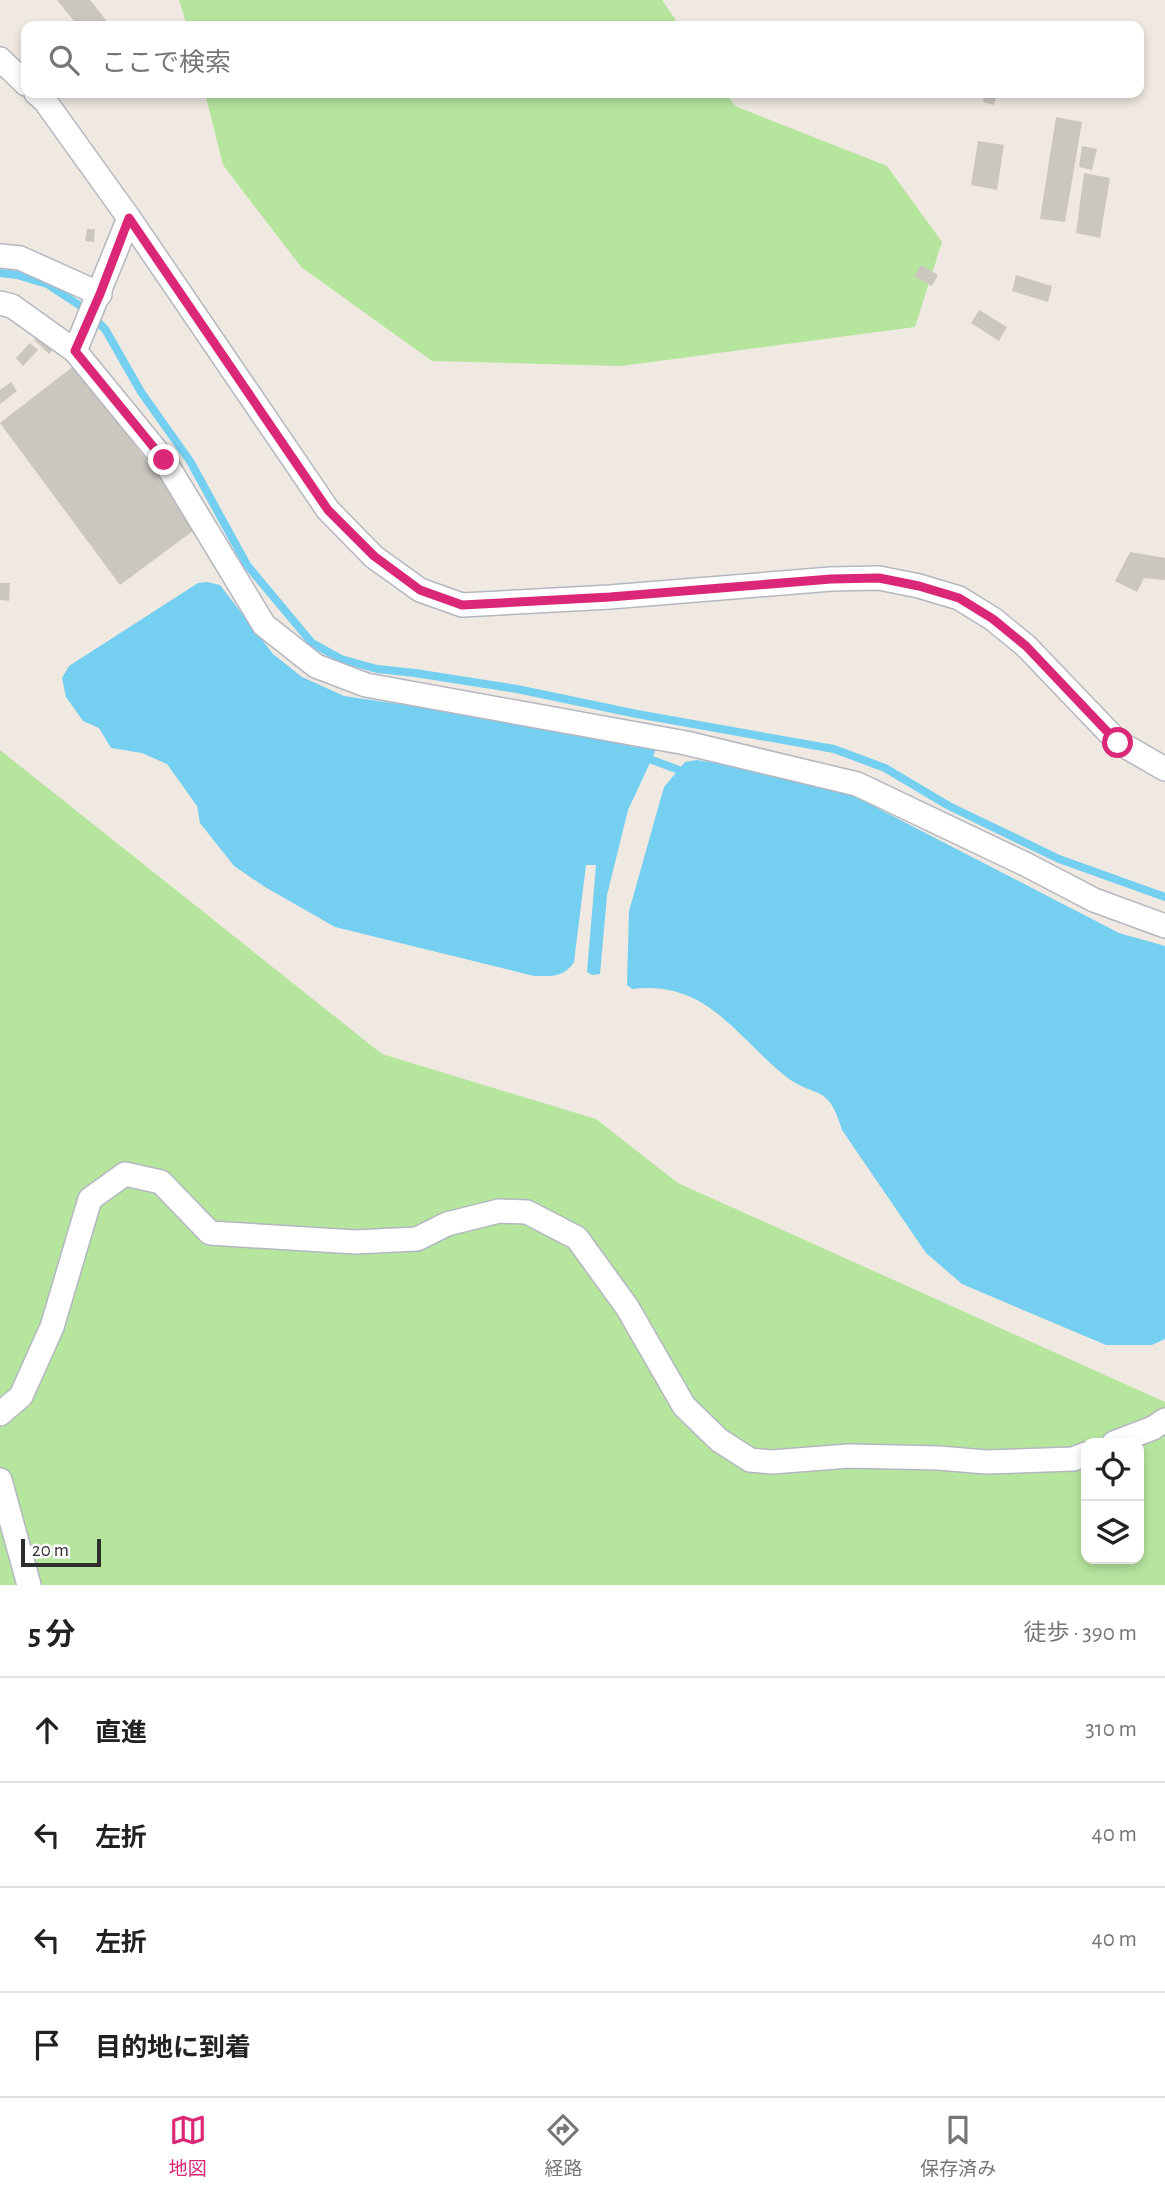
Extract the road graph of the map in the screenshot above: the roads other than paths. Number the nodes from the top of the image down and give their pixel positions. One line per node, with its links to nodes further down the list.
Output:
1 (0, 59): 2 (street)
2 (21, 78)
3 (42, 98): 4 (street)
4 (129, 218): 6 (street); 9 (street)
5 (0, 256): 6 (street)
6 (98, 299): 8 (street)
7 (0, 303): 8 (street)
8 (79, 342): 10 (street)
9 (1165, 769)
10 (1165, 926)
11 (0, 1414): 14 (street)
12 (1165, 1420): 13 (street)
13 (1127, 1438)
14 (1081, 1456)
15 (0, 1480): 16 (street)
16 (29, 1585)

